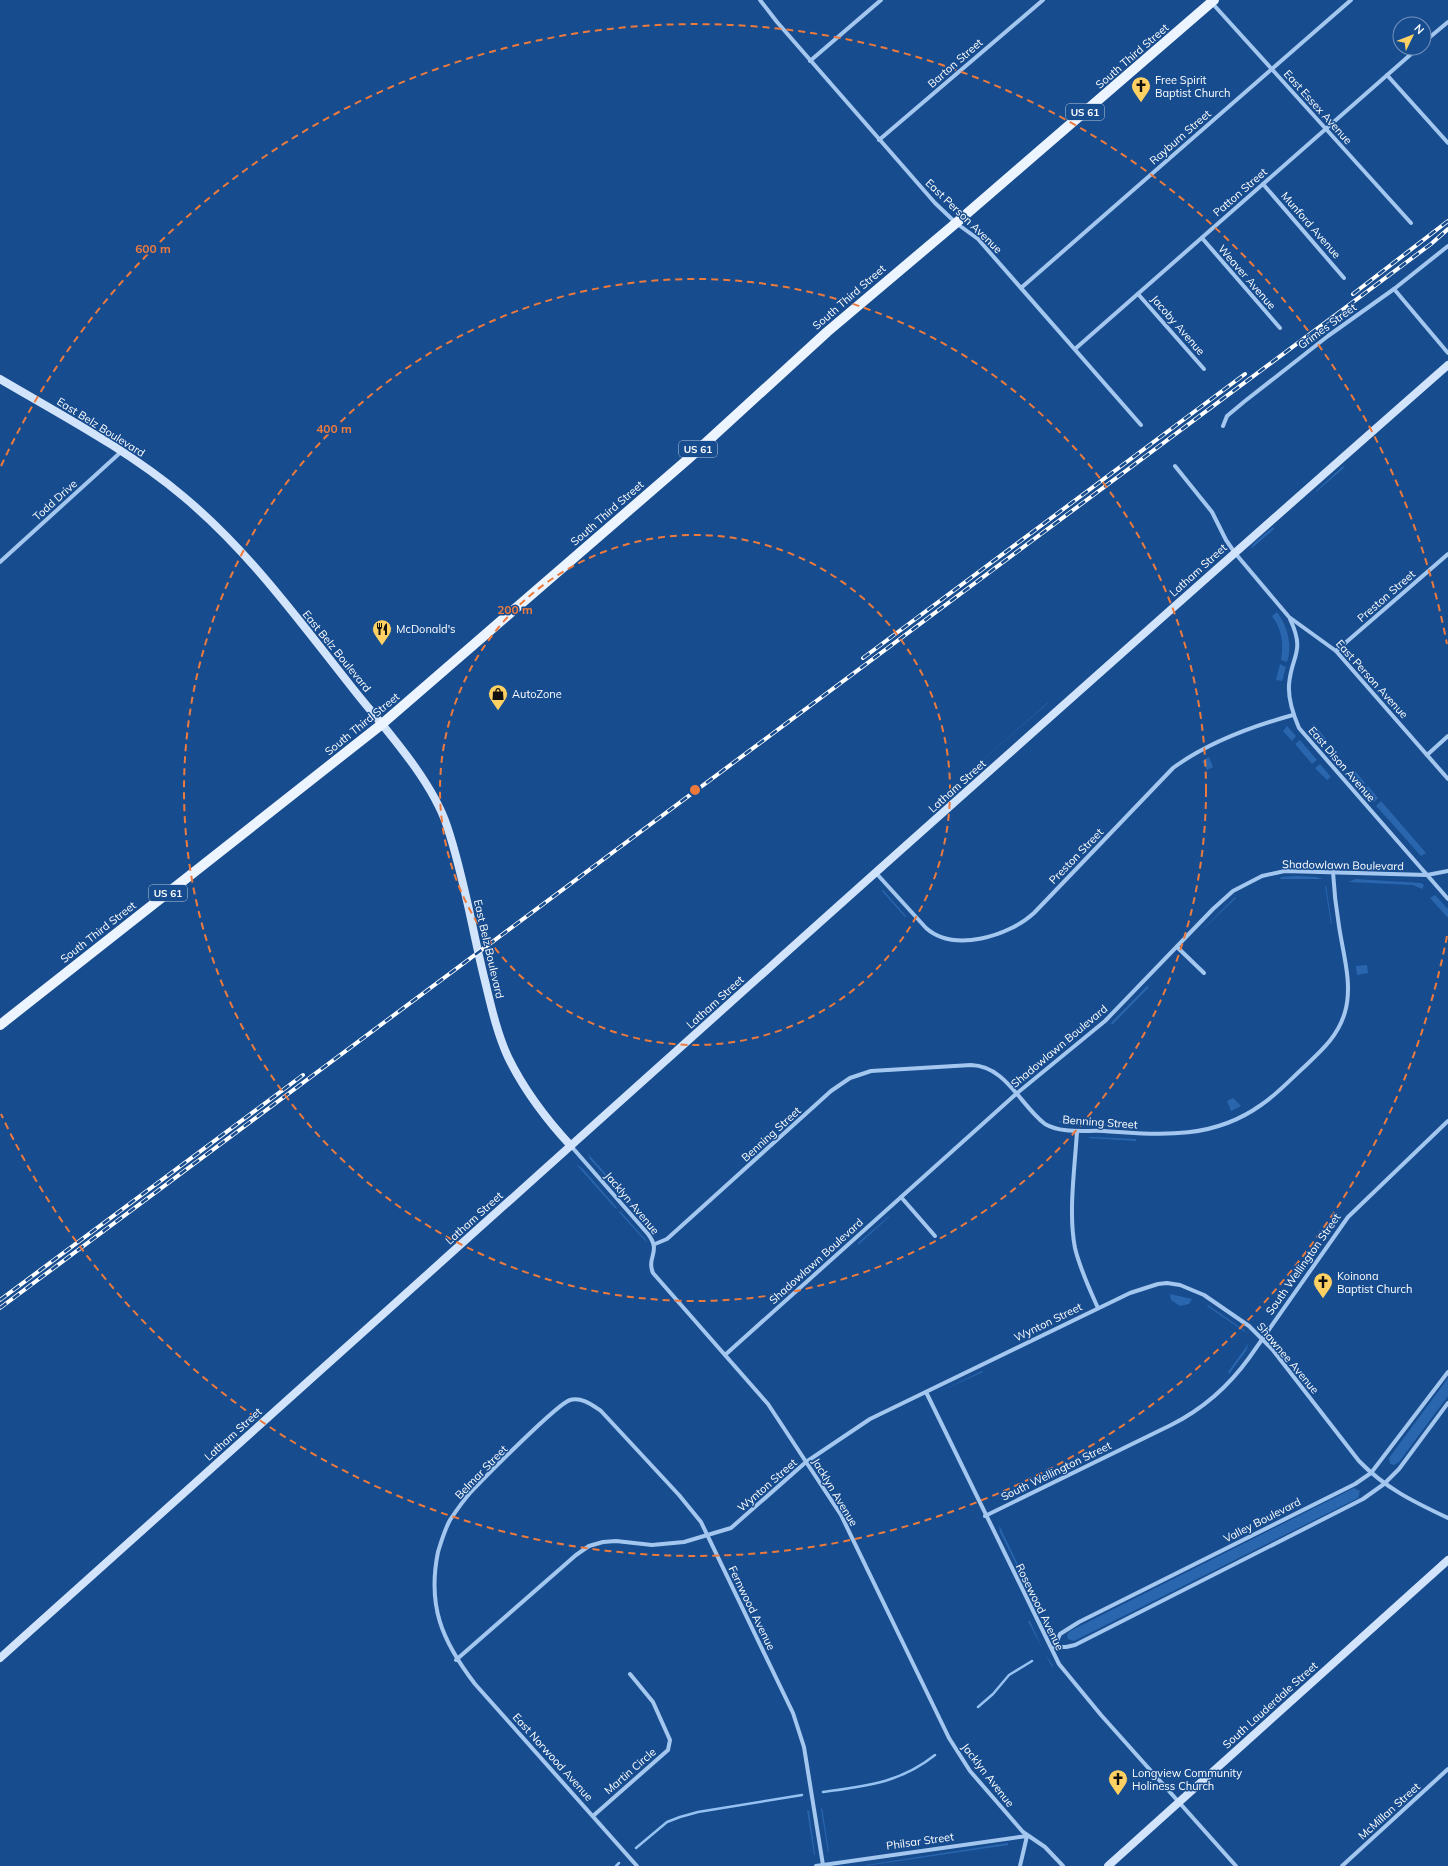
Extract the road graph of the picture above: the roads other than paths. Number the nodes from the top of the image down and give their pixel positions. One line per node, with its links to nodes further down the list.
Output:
1 (760, 0): 9 (street, East Person Avenue)
2 (881, 0): 9 (street)
3 (1043, 0): 13 (street, Barton Street)
4 (1351, 0): 10 (street, Rayburn Street)
5 (1213, 1): 10 (street, East Essex Avenue); 16 (main road, South Third Street / US 61)
6 (1448, 22): 7 (street)
7 (1432, 35)
8 (1409, 56): 11 (street, Patton Street)
9 (810, 61): 13 (street, East Person Avenue)
10 (1273, 69): 12 (street, East Essex Avenue); 21 (street, Rayburn Street)
11 (1387, 75): 12 (street, Patton Street); 14 (street)
12 (1326, 129): 15 (street, Patton Street); 17 (street, East Essex Avenue)
13 (879, 140): 16 (street, East Person Avenue)
14 (1448, 143)
15 (1263, 184): 18 (street, Patton Street); 20 (street, Munford Avenue)
16 (956, 223): 21 (street, East Person Avenue); 40 (main road, South Third Street / US 61)
17 (1411, 223)
18 (1202, 238): 23 (street, Patton Street); 24 (street, Weaver Avenue)
19 (1448, 246): 22 (street, Grimes Street)
20 (1344, 278)
21 (1021, 288): 25 (street, East Person Avenue)
22 (1394, 289): 26 (street); 31 (street, Grimes Street)
23 (1138, 294): 25 (street, Patton Street); 28 (street, Jacoby Avenue)
24 (1280, 328)
25 (1075, 349): 30 (street, East Person Avenue)
26 (1448, 353)
27 (1448, 365): 34 (street, Latham Street)
28 (1204, 369)
29 (0, 379): 32 (street, East Belz Boulevard)
30 (1141, 425)
31 (1223, 426)
32 (122, 450): 36 (street, Todd Drive); 40 (street, East Belz Boulevard)
33 (1175, 466): 34 (street, East Person Avenue)
34 (1235, 553): 37 (street, East Person Avenue); 46 (street, Latham Street)
35 (1448, 554): 38 (street, Preston Street)
36 (0, 562)
37 (1289, 617): 38 (street, East Person Avenue); 39 (street, East Dison Avenue)
38 (1336, 651): 42 (street, East Person Avenue)
39 (1293, 715): 46 (street, Preston Street); 47 (street, East Dison Avenue)
40 (382, 724): 51 (main road, South Third Street / US 61); 55 (street, East Belz Boulevard)
41 (1448, 736): 42 (street)
42 (1426, 755): 43 (street, East Person Avenue)
43 (1448, 779)
44 (1448, 871): 47 (street, Shadowlawn Boulevard)
45 (1333, 872): 47 (street, Shadowlawn Boulevard); 49 (street, Shadowlawn Boulevard); 54 (street, Benning Street)
46 (876, 873): 55 (street, Latham Street)
47 (1427, 876): 48 (street, East Dison Avenue)
48 (1448, 899)
49 (1177, 947): 50 (street); 52 (street, Shadowlawn Boulevard)
50 (1204, 973)
51 (0, 1025)
52 (1016, 1094): 54 (street, Benning Street); 56 (street, Shadowlawn Boulevard); 58 (street, Benning Street)
53 (1448, 1121): 60 (street, South Wellington Street)
54 (1077, 1131): 59 (street)
55 (571, 1146): 58 (street, Jacklyn Avenue); 75 (street, Latham Street)
56 (901, 1197): 57 (street); 61 (street, Shadowlawn Boulevard)
57 (935, 1236)
58 (655, 1244): 61 (street, Jacklyn Avenue)
59 (1098, 1308): 60 (street, Shawnee Avenue); 63 (street, Wynton Street)
60 (1262, 1338): 67 (street, Shawnee Avenue); 69 (street, South Wellington Street)
61 (725, 1355): 66 (street, Jacklyn Avenue)
62 (1448, 1372): 67 (street, Valley Boulevard)
63 (926, 1392): 66 (street, Wynton Street); 69 (street, Rosewood Avenue)
64 (586, 1401): 71 (street, Fernwood Avenue); 76 (street, Belmar Street)
65 (1448, 1404): 68 (street, Valley Boulevard)
66 (806, 1462): 71 (street, Wynton Street); 81 (street, Jacklyn Avenue)
67 (1371, 1473): 68 (street, Shawnee Avenue); 73 (street, Valley Boulevard)
68 (1384, 1484): 70 (street, Shawnee Avenue); 73 (street, Valley Boulevard)
69 (985, 1516): 74 (street, Rosewood Avenue)
70 (1448, 1518)
71 (706, 1535): 76 (street, Wynton Street); 82 (street, Fernwood Avenue)
72 (1448, 1560): 79 (street, South Lauderdale Street)
73 (1055, 1646): 74 (street, Valley Boulevard)
74 (1050, 1649): 79 (street, Rosewood Avenue)
75 (0, 1658)
76 (456, 1660): 80 (street, East Norwood Avenue)
77 (630, 1674): 80 (street, Martin Circle)
78 (1448, 1769): 89 (street, McMillan Street)
79 (1179, 1803): 87 (street, South Lauderdale Street); 88 (street, Rosewood Avenue)
80 (593, 1816): 83 (street, East Norwood Avenue)
81 (1027, 1836): 82 (street, Philsar Street); 85 (street); 86 (street, Jacklyn Avenue)
82 (823, 1865): 84 (street, Philsar Street)
83 (637, 1866)
84 (816, 1866)
85 (1020, 1866)
86 (1063, 1866)
87 (1108, 1866)
88 (1236, 1866)
89 (1342, 1866)

